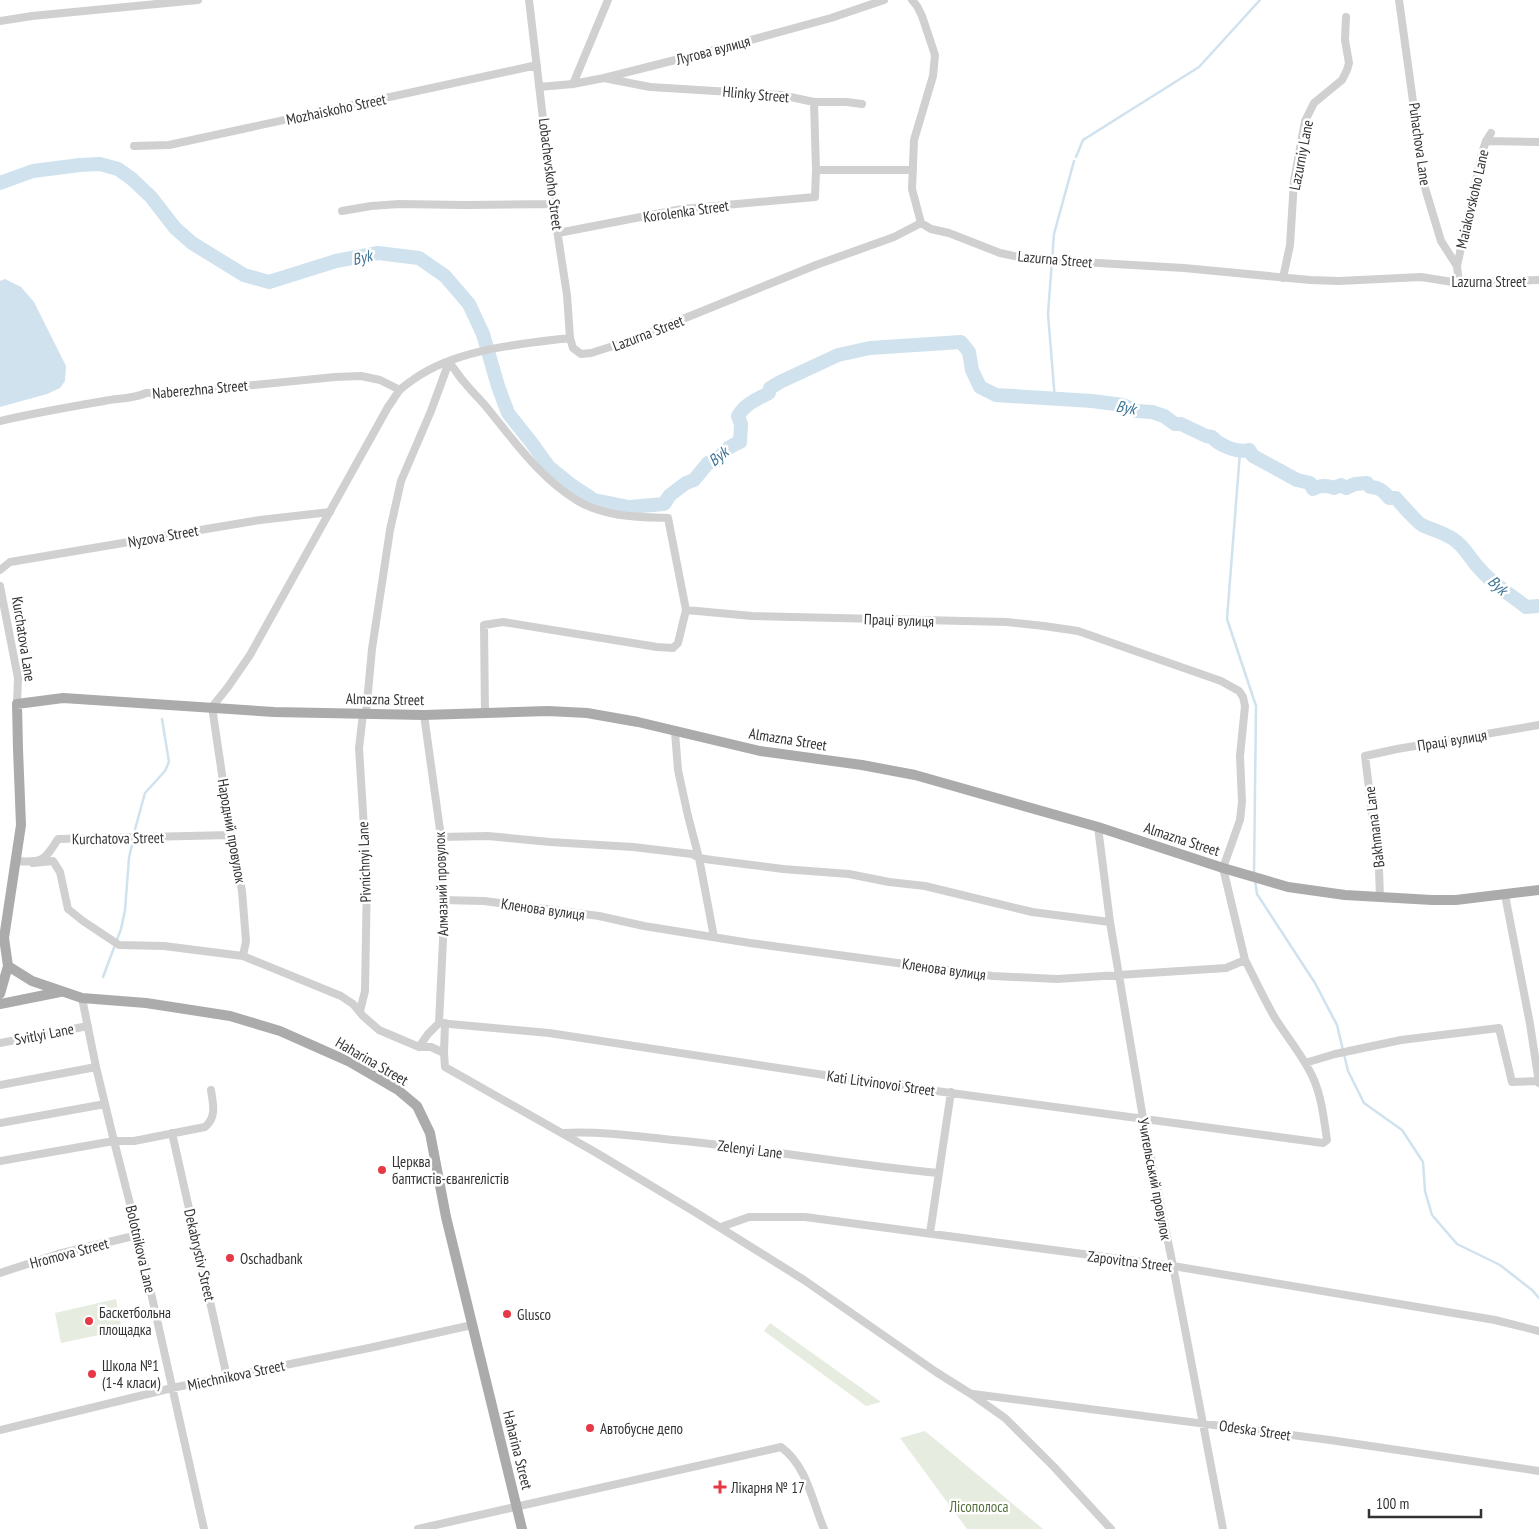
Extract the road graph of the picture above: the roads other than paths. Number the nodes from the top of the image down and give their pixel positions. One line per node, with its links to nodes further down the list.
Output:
1 (198, 0): 8 (street)
2 (528, 0): 9 (street, Lobachevskoho Street)
3 (608, 0): 11 (street)
4 (884, 0): 10 (street, Лугова вулиця)
5 (912, 0): 20 (street)
6 (1398, 0): 25 (street, Puhachova Lane)
7 (1346, 18): 26 (street, Lazurniy Lane)
8 (0, 21)
9 (537, 65): 12 (street, Lobachevskoho Street); 18 (street, Mozhaiskoho Street)
10 (604, 78): 11 (street, Лугова вулиця); 13 (street, Hlinky Street)
11 (573, 84): 12 (street, Лугова вулиця)
12 (539, 87): 21 (street, Lobachevskoho Street)
13 (814, 102): 14 (street, Hlinky Street); 19 (street)
14 (862, 104)
15 (1491, 133): 16 (street, Maiakovskoho Lane)
16 (1486, 141): 17 (street); 25 (street, Maiakovskoho Lane)
17 (1539, 142)
18 (134, 146)
19 (816, 170): 20 (street); 24 (street, Korolenka Street)
20 (913, 170): 23 (street)
21 (554, 204): 22 (street); 24 (street, Lobachevskoho Street)
22 (342, 211)
23 (921, 224): 26 (street, Lazurna Street); 30 (street, Lazurna Street)
24 (558, 233): 29 (street, Lobachevskoho Street)
25 (1457, 266): 28 (street, Puhachova Lane)
26 (1283, 278): 28 (street, Lazurna Street)
27 (1539, 280): 28 (street, Lazurna Street)
28 (1459, 283)
29 (570, 338): 30 (street, Lobachevskoho Street); 31 (street)
30 (573, 348)
31 (450, 362): 32 (street); 37 (street); 40 (street, Pivnichnyi Lane)
32 (400, 390): 33 (street, Naberezhna Street); 34 (street)
33 (0, 421)
34 (330, 512): 35 (street, Nyzova Street); 39 (street)
35 (0, 570)
36 (0, 586): 38 (street, Kurchatova Lane)
37 (686, 610): 41 (street); 52 (street, Праці вулиця)
38 (18, 704): 39 (main road, Almazna Street); 50 (main road, Kurchatova Lane)
39 (212, 707): 40 (main road, Almazna Street); 47 (street, Народний провулок)
40 (364, 713): 42 (main road, Almazna Street); 67 (street, Pivnichnyi Lane)
41 (486, 714): 42 (main road, Almazna Street); 44 (main road, Almazna Street)
42 (424, 715): 48 (street, Алмазний провулок)
43 (1539, 725): 45 (street, Праці вулиця)
44 (674, 732): 46 (main road, Almazna Street); 49 (street)
45 (1365, 756): 55 (street, Bakhmana Lane)
46 (1098, 827): 52 (main road, Almazna Street); 57 (street, Учительський провулок)
47 (231, 835): 51 (street, Kurchatova Street); 59 (street, Народний провулок)
48 (441, 837): 49 (street); 56 (street, Алмазний провулок)
49 (699, 858): 57 (street); 58 (street)
50 (16, 861): 51 (street); 61 (main road, Kurchatova Lane)
51 (33, 863): 59 (street)
52 (1223, 868): 55 (main road, Almazna Street); 60 (street)
53 (1539, 890): 54 (main road, Almazna Street)
54 (1505, 895): 55 (main road, Almazna Street); 70 (street)
55 (1380, 898)
56 (441, 900): 58 (street, Кленова вулиця); 68 (street, Алмазний провулок)
57 (1110, 922): 62 (street, Учительський провулок)
58 (714, 937): 62 (street, Кленова вулиця)
59 (242, 956): 67 (street)
60 (1244, 960): 62 (street, Кленова вулиця); 75 (street)
61 (8, 966): 63 (main road, Haharina Street); 64 (main road, Kurchatova Lane)
62 (1119, 974): 82 (street, Учительський провулок)
63 (62, 991): 65 (main road, Haharina Street); 66 (main road)
64 (0, 994)
65 (82, 998): 71 (street, Bolotnikova Lane); 94 (main road, Haharina Street)
66 (0, 1004)
67 (360, 1011): 73 (street)
68 (442, 1023): 73 (street); 74 (street, Алмазний провулок); 80 (street, Kati Litvinovoi Street)
69 (1539, 1023): 70 (street)
70 (1530, 1024): 77 (street)
71 (88, 1026): 72 (street, Svitlyi Lane); 76 (street, Bolotnikova Lane)
72 (0, 1043)
73 (419, 1047): 74 (street)
74 (444, 1053): 84 (street)
75 (1305, 1064): 77 (street); 82 (street, Kati Litvinovoi Street)
76 (96, 1067): 78 (street); 81 (street, Bolotnikova Lane)
77 (1538, 1082)
78 (0, 1085)
79 (212, 1090): 85 (street)
80 (951, 1092): 82 (street, Kati Litvinovoi Street); 88 (street)
81 (105, 1104): 83 (street); 86 (street, Bolotnikova Lane)
82 (1143, 1118): 92 (street, Учительський провулок)
83 (0, 1123)
84 (561, 1133): 88 (street, Zelenyi Lane); 89 (street)
85 (172, 1134): 86 (street); 96 (street, Dekabrystiv Street)
86 (114, 1141): 87 (street); 91 (street, Bolotnikova Lane)
87 (0, 1161)
88 (938, 1173): 90 (street)
89 (721, 1227): 90 (street, Zapovitna Street); 98 (street)
90 (930, 1233): 92 (street, Zapovitna Street)
91 (138, 1235): 93 (street, Hromova Street); 97 (street, Bolotnikova Lane)
92 (1173, 1266): 95 (street, Zapovitna Street); 99 (street, Учительський провулок)
93 (0, 1274)
94 (472, 1325): 96 (street, Miechnikova Street); 102 (main road, Haharina Street)
95 (1539, 1331)
96 (227, 1377): 97 (street, Miechnikova Street)
97 (172, 1388): 100 (street, Miechnikova Street); 103 (street, Bolotnikova Lane)
98 (971, 1394): 99 (street, Odeska Street); 107 (street)
99 (1202, 1423): 101 (street, Odeska Street); 108 (street, Учительський провулок)
100 (0, 1430)
101 (1539, 1471)
102 (517, 1507): 104 (street); 105 (main road, Haharina Street); 106 (street)
103 (204, 1529)
104 (418, 1529)
105 (522, 1529)
106 (824, 1529)
107 (1112, 1529)
108 (1223, 1529)

